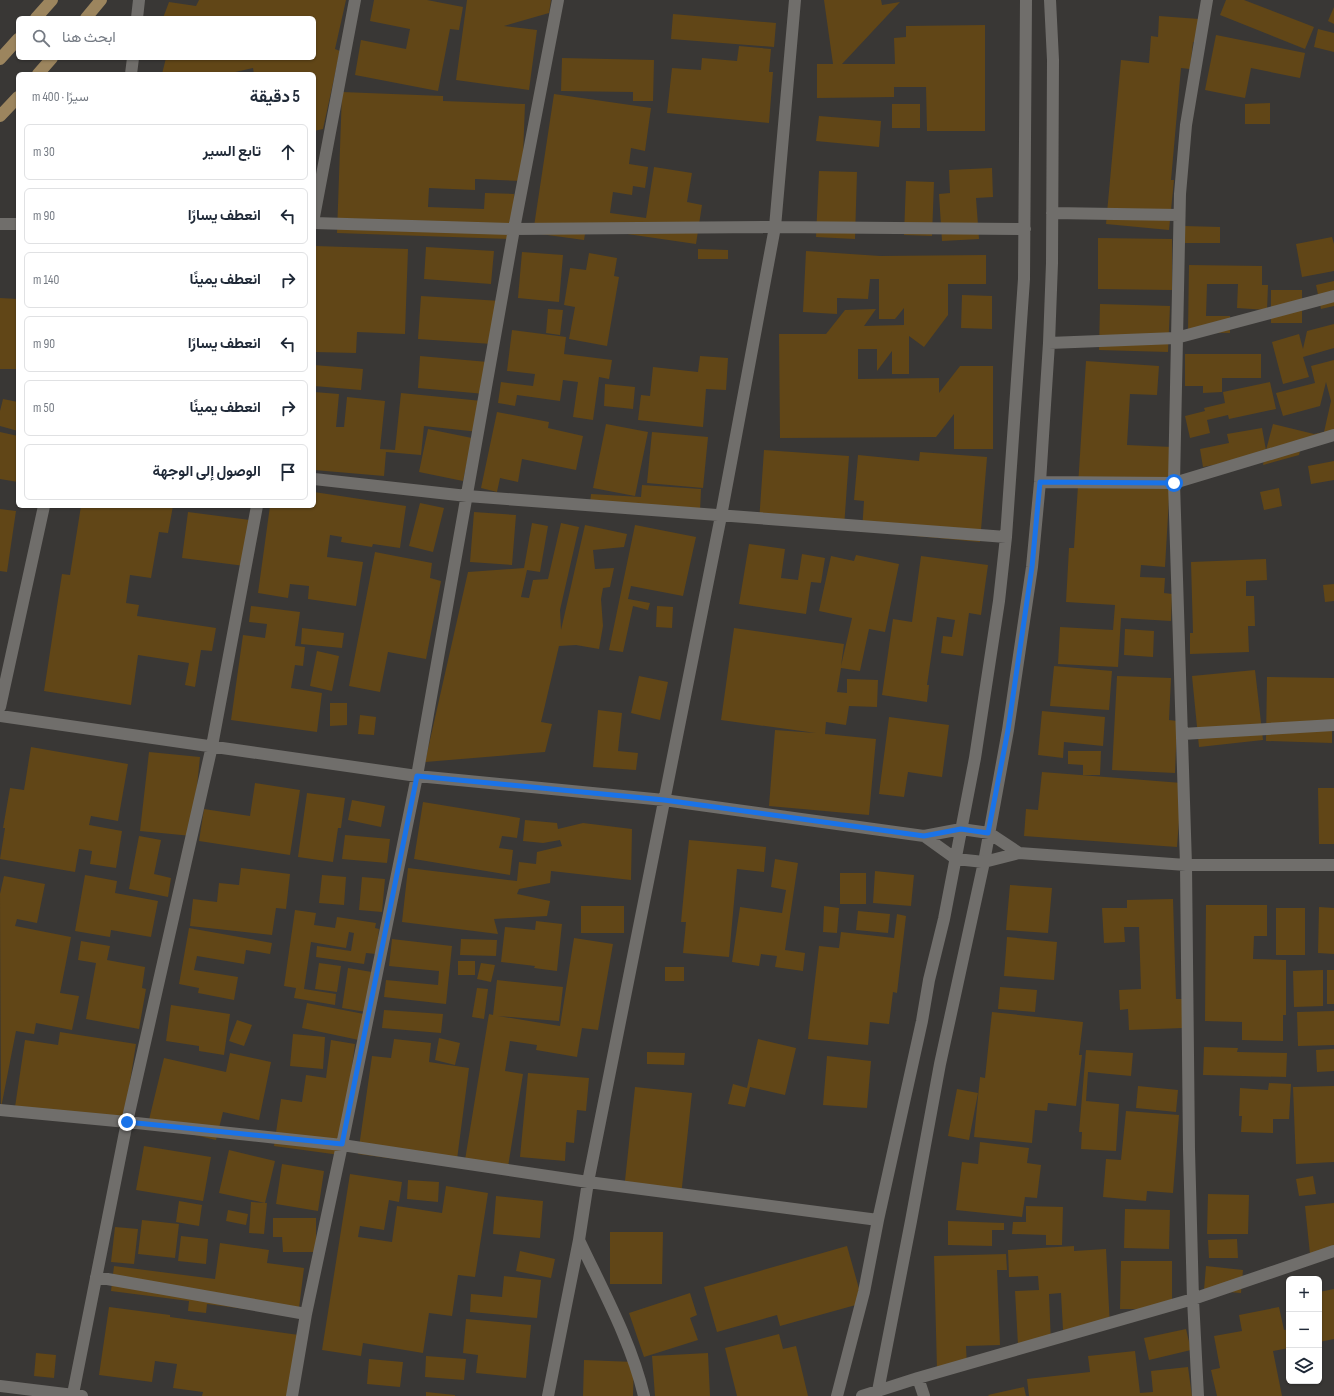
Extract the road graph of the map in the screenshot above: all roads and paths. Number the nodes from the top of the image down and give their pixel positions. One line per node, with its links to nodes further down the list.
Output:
1 (52, 0): 10 (main road)
2 (101, 0): 11 (main road)
3 (139, 0): 12 (street)
4 (355, 0): 21 (street)
5 (558, 0): 28 (street)
6 (795, 0): 27 (street)
7 (1026, 0): 29 (street)
8 (1050, 0): 22 (street)
9 (1207, 0): 23 (street)
10 (38, 16)
11 (88, 16)
12 (137, 16)
13 (16, 41): 14 (main road)
14 (0, 59)
15 (50, 60): 17 (main road)
16 (133, 60): 18 (street)
17 (40, 72)
18 (131, 72)
19 (16, 99): 20 (main road)
20 (0, 116)
21 (316, 206)
22 (1052, 213): 23 (street); 32 (street)
23 (1179, 215): 31 (street)
24 (316, 223): 28 (street)
25 (0, 224): 26 (street)
26 (16, 224)
27 (775, 227): 28 (street); 29 (street); 40 (street)
28 (514, 229): 37 (street)
29 (1025, 229): 41 (street)
30 (1334, 296): 31 (street)
31 (1176, 338): 32 (street); 36 (street)
32 (1049, 343): 35 (street)
33 (1334, 436): 36 (street)
34 (316, 479): 37 (street)
35 (1040, 482): 36 (street); 50 (street)
36 (1174, 483): 45 (street)
37 (467, 496): 40 (street); 47 (street)
38 (44, 508): 42 (street)
39 (257, 508): 46 (street)
40 (720, 516): 41 (street); 48 (street)
41 (1006, 537): 49 (street)
42 (0, 707)
43 (0, 716): 46 (street)
44 (1334, 725): 45 (street)
45 (1182, 734): 55 (street)
46 (212, 746): 47 (street); 58 (street)
47 (417, 776): 48 (street); 59 (street)
48 (664, 800): 51 (street); 60 (street)
49 (961, 829): 50 (street); 51 (street); 53 (street)
50 (988, 833): 52 (street); 54 (street)
51 (924, 836): 53 (street)
52 (1018, 853): 54 (street); 55 (street)
53 (956, 859): 54 (street); 61 (street)
54 (984, 862): 69 (street)
55 (1186, 865): 56 (street); 65 (street)
56 (1334, 865)
57 (0, 1110): 58 (street)
58 (127, 1122): 59 (street); 64 (street)
59 (342, 1144): 60 (street); 66 (street)
60 (588, 1182): 61 (street); 62 (street)
61 (878, 1220): 74 (street)
62 (579, 1240): 72 (street); 73 (street)
63 (1334, 1251): 65 (street)
64 (96, 1277): 66 (street); 70 (street)
65 (1194, 1299): 67 (street); 77 (street)
66 (306, 1314): 71 (street)
67 (918, 1378): 69 (street); 76 (street)
68 (0, 1386): 70 (street)
69 (878, 1391): 75 (street)
70 (78, 1395)
71 (292, 1396)
72 (548, 1396)
73 (644, 1396)
74 (837, 1396)
75 (862, 1396)
76 (924, 1396)
77 (1198, 1396)

